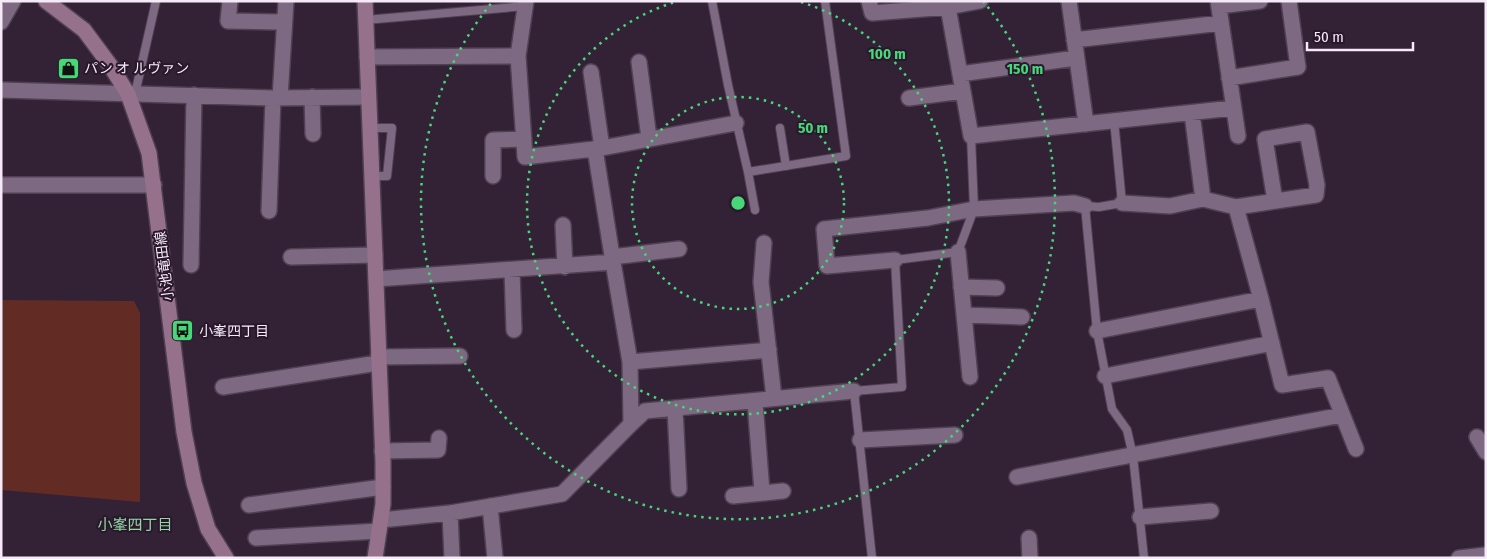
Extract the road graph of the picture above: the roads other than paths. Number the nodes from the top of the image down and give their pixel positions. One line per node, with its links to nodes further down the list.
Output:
1 (13, 1): 19 (street)
2 (46, 1): 32 (main road, 小池竜田線)
3 (156, 1): 32 (lane)
4 (230, 1): 17 (street)
5 (286, 1): 17 (street)
6 (365, 1): 18 (main road)
7 (712, 1): 41 (lane)
8 (825, 1): 51 (lane)
9 (869, 1): 16 (street)
10 (980, 1): 16 (street)
11 (1069, 1): 21 (street)
12 (1260, 1): 15 (street)
13 (1289, 1): 28 (street)
14 (526, 4): 18 (lane); 22 (street)
15 (1219, 4): 20 (street)
16 (940, 5): 27 (street)
17 (284, 18): 35 (street)
18 (365, 20): 23 (main road)
19 (1, 22)
20 (1221, 22): 21 (street); 28 (street)
21 (1074, 40): 24 (street)
22 (518, 56): 23 (street); 49 (street)
23 (367, 57): 34 (main road)
24 (1076, 58): 27 (street); 42 (street)
25 (639, 62): 48 (street)
26 (591, 72): 50 (street)
27 (960, 74): 31 (street)
28 (1229, 78): 38 (street)
29 (1, 79): 30 (street)
30 (8, 90): 32 (street)
31 (963, 91): 37 (street); 46 (street)
32 (132, 94): 33 (street); 56 (main road, 小池竜田線)
33 (194, 95): 35 (street); 73 (street)
34 (368, 97): 36 (street); 43 (main road)
35 (276, 98): 36 (street); 64 (street)
36 (312, 98): 45 (street)
37 (909, 98)
38 (1233, 108): 39 (street); 47 (street)
39 (1192, 113): 40 (street); 57 (street)
40 (1114, 120): 42 (street); 59 (lane)
41 (736, 123): 48 (street); 52 (lane)
42 (1086, 124): 46 (street)
43 (369, 128): 53 (main road); 53 (lane)
44 (780, 128): 51 (lane)
45 (313, 134)
46 (971, 136): 62 (lane)
47 (1238, 136)
48 (649, 138): 50 (street)
49 (524, 140): 50 (street); 54 (street)
50 (598, 148): 71 (street)
51 (786, 166): 52 (lane)
52 (748, 172): 63 (lane)
53 (371, 176): 69 (main road)
54 (494, 176)
55 (1, 185): 56 (street)
56 (154, 185): 121 (main road, 小池竜田線)
57 (1203, 199): 59 (street); 61 (street)
58 (1275, 201): 58 (street); 61 (street)
59 (1122, 203): 60 (lane)
60 (1085, 206): 62 (street); 83 (lane)
61 (1236, 207): 79 (street)
62 (974, 209): 68 (lane); 72 (street)
63 (755, 210)
64 (269, 211)
65 (563, 226): 74 (street)
66 (764, 243): 85 (street)
67 (679, 249): 71 (street)
68 (958, 252): 72 (lane); 77 (street)
69 (375, 255): 70 (street); 76 (main road)
70 (292, 257)
71 (613, 260): 74 (street); 88 (street)
72 (895, 260): 92 (lane)
73 (191, 265)
74 (565, 266): 75 (street)
75 (512, 271): 76 (street); 82 (street)
76 (376, 279): 87 (main road)
77 (961, 287): 78 (street); 80 (street)
78 (996, 288)
79 (1261, 299): 83 (street); 84 (street)
80 (964, 315): 81 (street); 90 (street)
81 (1022, 317)
82 (514, 330)
83 (1097, 331): 89 (lane)
84 (1272, 342): 89 (street); 96 (street)
85 (769, 350): 88 (street); 93 (street)
86 (460, 356): 87 (street)
87 (378, 360): 91 (street); 103 (main road)
88 (630, 362): 97 (street)
89 (1105, 376): 105 (lane)
90 (970, 377)
91 (223, 387)
92 (854, 391): 93 (street); 101 (lane)
93 (774, 398): 94 (street)
94 (755, 402): 95 (street); 110 (street)
95 (676, 408): 97 (street); 108 (street)
96 (1342, 415): 102 (street); 105 (street)
97 (631, 424): 113 (street)
98 (955, 435): 101 (street)
99 (1477, 437): 104 (street)
100 (439, 438): 103 (street)
101 (860, 440): 125 (lane)
102 (1356, 449)
103 (382, 451): 107 (main road)
104 (1486, 452)
105 (1132, 456): 106 (street); 116 (lane)
106 (1017, 477)
107 (383, 487): 112 (street); 117 (main road)
108 (679, 488)
109 (783, 491): 110 (street)
110 (762, 492): 111 (street)
111 (734, 496)
112 (249, 505)
113 (490, 506): 115 (street); 124 (street)
114 (1211, 511): 116 (street)
115 (450, 513): 117 (street); 123 (street)
116 (1140, 517): 127 (lane)
117 (380, 526): 118 (street); 122 (main road)
118 (256, 538)
119 (1029, 538): 126 (street)
120 (1486, 555): 128 (street)
121 (226, 558)
122 (375, 558)
123 (452, 558)
124 (495, 558)
125 (872, 558)
126 (1030, 558)
127 (1144, 558)
128 (1460, 558)

